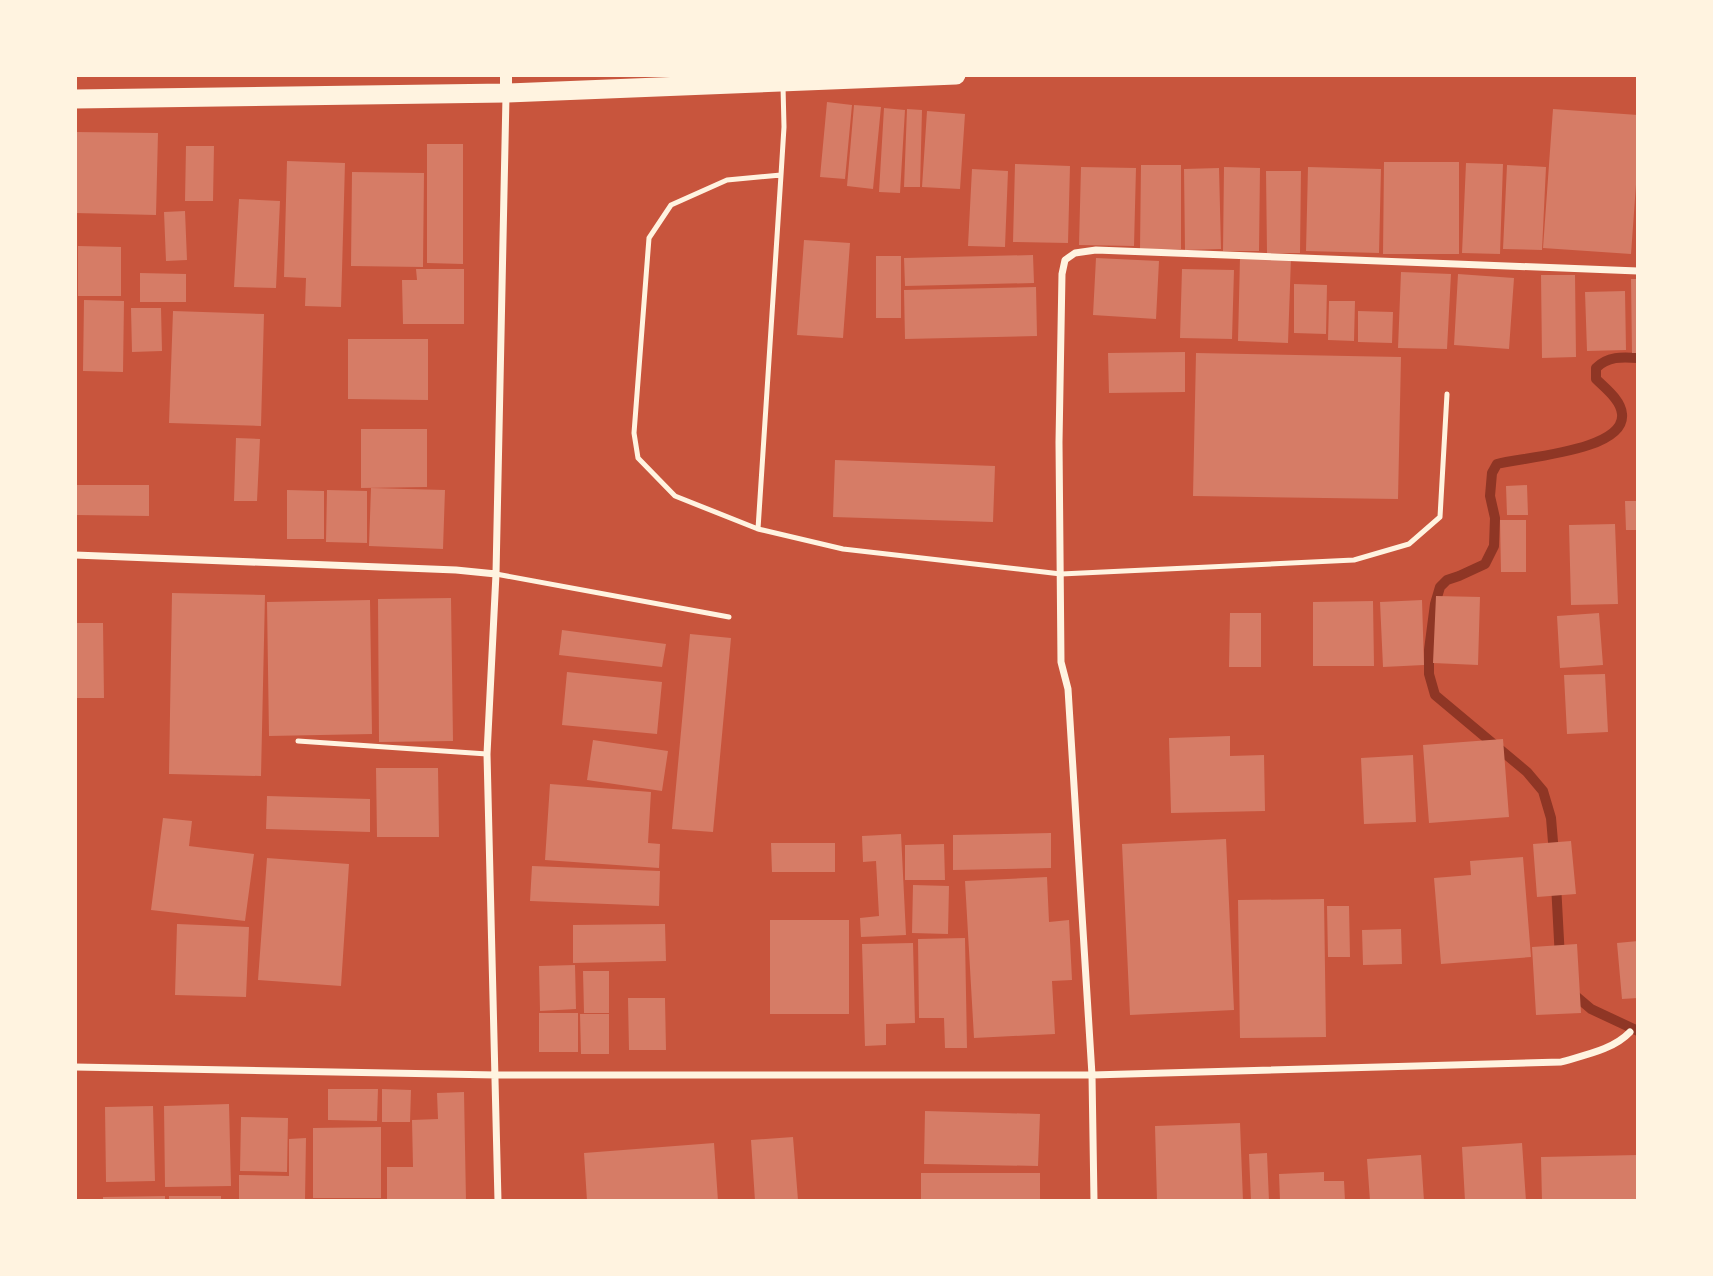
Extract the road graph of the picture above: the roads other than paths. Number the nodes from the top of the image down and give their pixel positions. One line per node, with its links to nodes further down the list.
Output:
1 (956, 75): 2 (highway)
2 (783, 83): 3 (highway); 5 (lane)
3 (506, 84): 4 (highway); 10 (street)
4 (75, 99)
5 (782, 175): 8 (lane); 8 (lane)
6 (1638, 271): 11 (street)
7 (1447, 394): 11 (lane)
8 (758, 529): 11 (lane)
9 (75, 555): 10 (street)
10 (496, 574): 12 (lane); 14 (street)
11 (1061, 575): 18 (street)
12 (729, 617)
13 (299, 741): 14 (lane)
14 (487, 754): 17 (street)
15 (1630, 1032): 18 (street)
16 (75, 1067): 17 (street)
17 (496, 1075): 18 (street); 19 (street)
18 (1091, 1076): 20 (street)
19 (498, 1201)
20 (1094, 1201)

